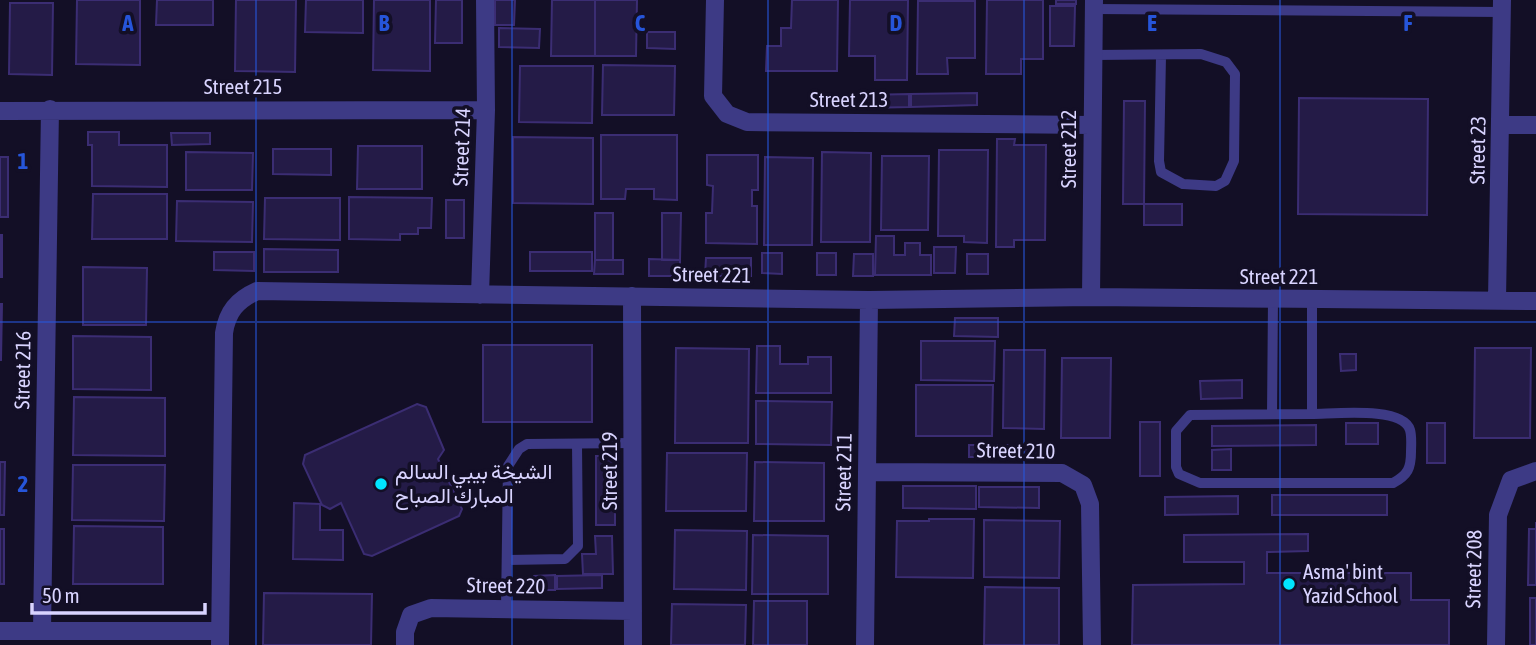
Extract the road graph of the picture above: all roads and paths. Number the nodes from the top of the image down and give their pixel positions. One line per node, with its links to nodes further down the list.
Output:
1 (485, 0): 8 (street, Street 214)
2 (715, 0): 10 (street, Street 213)
3 (1094, 4): 4 (lane); 5 (street, Street 212)
4 (1502, 6): 11 (street, Street 23)
5 (1094, 55): 6 (lane); 10 (street, Street 212)
6 (1161, 57): 6 (lane)
7 (50, 109): 8 (street, Street 215); 9 (street, Street 215); 30 (street, Street 216)
8 (486, 110): 13 (street, Street 214)
9 (0, 111)
10 (1091, 125): 15 (street, Street 212)
11 (1502, 125): 12 (street); 19 (street, Street 23)
12 (1536, 125)
13 (480, 295): 14 (street, Street 221); 32 (street, Street 221)
14 (632, 296): 17 (street, Street 221); 23 (street, Street 219)
15 (1091, 297): 16 (street, Street 221); 17 (street, Street 221)
16 (1273, 299): 18 (street, Street 221); 21 (lane)
17 (869, 300): 26 (street, Street 211)
18 (1312, 300): 19 (street, Street 221); 22 (lane)
19 (1497, 300): 20 (street, Street 221)
20 (1536, 301)
21 (1272, 414): 22 (lane); 22 (lane)
22 (1312, 414)
23 (633, 443): 24 (lane); 29 (street, Street 219)
24 (577, 444): 27 (lane); 27 (lane)
25 (1536, 471): 37 (street, Street 208)
26 (867, 472): 35 (street, Street 211); 36 (street, Street 210)
27 (507, 559): 28 (lane)
28 (506, 609): 29 (street, Street 220); 33 (street, Street 220)
29 (633, 611): 34 (street, Street 219)
30 (42, 630): 31 (street); 32 (street)
31 (0, 631)
32 (220, 638)
33 (405, 645)
34 (633, 645)
35 (865, 645)
36 (1092, 645)
37 (1496, 645)

